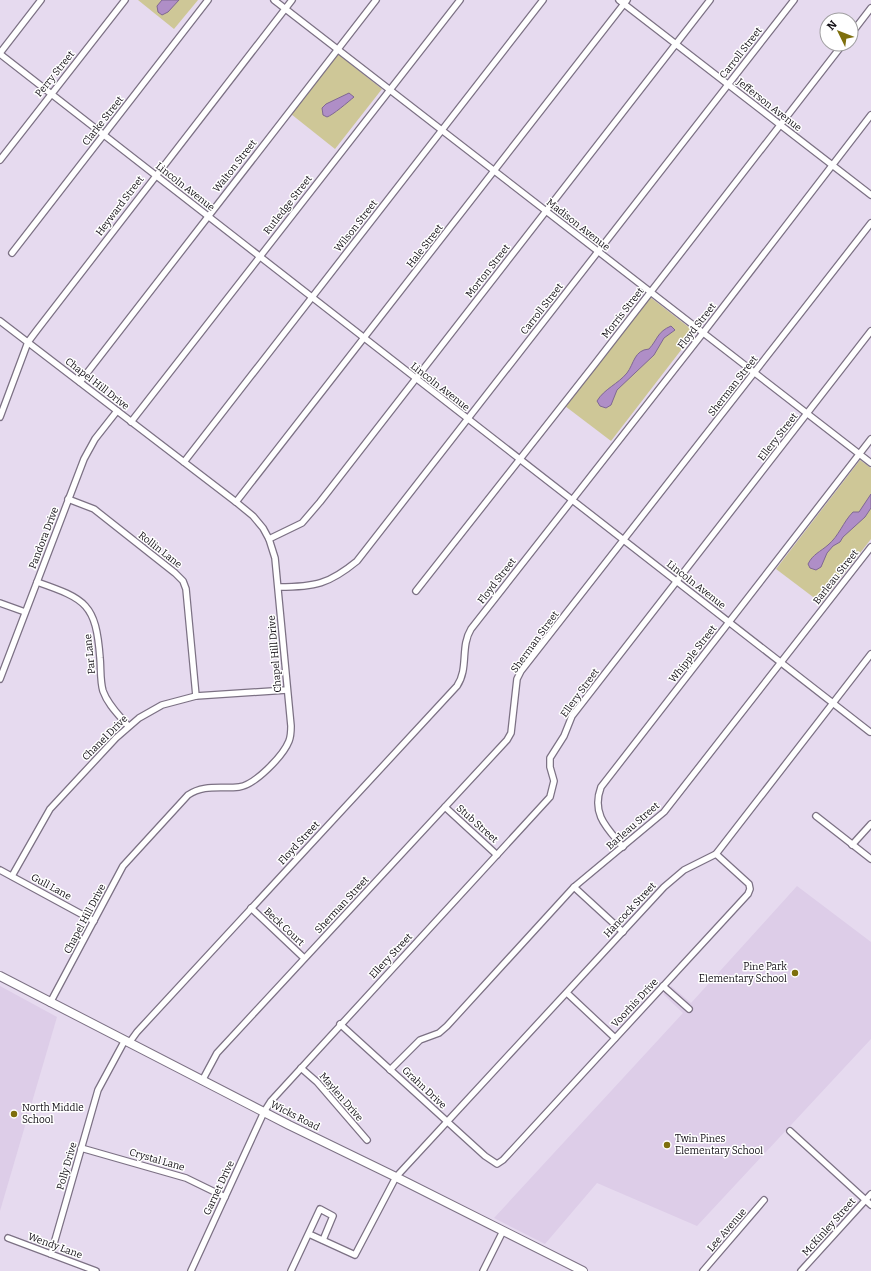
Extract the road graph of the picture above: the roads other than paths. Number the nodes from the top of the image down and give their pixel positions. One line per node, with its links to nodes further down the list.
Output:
1 (41, 0): 18 (street)
2 (125, 0): 21 (street, Perry Street)
3 (208, 0): 25 (street, Clarke Street)
4 (274, 0): 13 (street, Madison Avenue)
5 (292, 0): 13 (street, Heyward Street)
6 (376, 0): 16 (street, Walton Street)
7 (460, 0): 20 (street, Rutledge Street)
8 (542, 0): 24 (street, Wilson Street)
9 (710, 0): 15 (street, Morton Street)
10 (794, 0): 19 (street, Carroll Street)
11 (623, 1): 15 (street, Jefferson Avenue); 28 (street, Hale Street)
12 (871, 8): 14 (street)
13 (285, 9): 16 (street, Madison Avenue); 29 (street, Heyward Street)
14 (859, 24)
15 (675, 44): 19 (street, Jefferson Avenue); 31 (street, Morton Street)
16 (338, 49): 20 (street, Madison Avenue); 32 (street, Walton Street)
17 (837, 52): 23 (street, Morris Street)
18 (0, 54): 21 (street, Lincoln Avenue)
19 (728, 84): 23 (street, Jefferson Avenue); 34 (street, Carroll Street)
20 (390, 90): 24 (street, Madison Avenue); 36 (street, Rutledge Street)
21 (50, 94): 25 (street, Lincoln Avenue); 26 (street, Perry Street)
22 (871, 115): 27 (street, Floyd Street)
23 (780, 125): 27 (street, Jefferson Avenue); 37 (street, Morris Street)
24 (442, 131): 28 (street, Madison Avenue); 38 (street, Wilson Street)
25 (103, 135): 29 (street, Lincoln Avenue); 35 (street, Clarke Street)
26 (0, 160)
27 (832, 165): 30 (street, Jefferson Avenue); 41 (street, Floyd Street)
28 (494, 172): 31 (street, Madison Avenue); 42 (street, Hale Street)
29 (155, 176): 32 (street, Lincoln Avenue); 43 (street, Heyward Street)
30 (871, 195)
31 (546, 212): 34 (street, Madison Avenue); 45 (street, Morton Street)
32 (207, 216): 36 (street, Lincoln Avenue); 46 (street, Walton Street)
33 (871, 223): 44 (street, Sherman Street)
34 (598, 252): 37 (street, Madison Avenue); 50 (street, Carroll Street)
35 (12, 253)
36 (259, 257): 38 (street, Lincoln Avenue); 51 (street, Rutledge Street)
37 (651, 292): 41 (street, Madison Avenue); 54 (street, Morris Street)
38 (311, 298): 42 (street, Lincoln Avenue); 55 (street, Wilson Street)
39 (0, 321): 43 (street, Chapel Hill Drive)
40 (871, 331): 48 (street, Ellery Street)
41 (703, 333): 44 (street, Madison Avenue); 58 (street, Floyd Street)
42 (363, 338): 45 (street, Lincoln Avenue); 59 (street, Hale Street)
43 (28, 342): 46 (street, Chapel Hill Drive); 49 (street, Heyward Street)
44 (755, 372): 48 (street, Madison Avenue); 61 (street, Sherman Street)
45 (415, 379): 50 (street, Lincoln Avenue); 60 (street, Morton Street)
46 (80, 382): 47 (street, Chapel Hill Drive)
47 (117, 411): 51 (street, Chapel Hill Drive); 57 (street, Pandora Drive)
48 (807, 414): 53 (street, Madison Avenue); 63 (street, Ellery Street)
49 (0, 417)
50 (467, 419): 54 (street, Lincoln Avenue); 65 (street, Carroll Street)
51 (131, 422): 55 (street, Chapel Hill Drive)
52 (871, 439): 53 (street, Whipple Street)
53 (859, 454): 56 (street, Madison Avenue); 69 (street, Whipple Street)
54 (520, 460): 58 (street, Lincoln Avenue); 66 (street, Morris Street)
55 (184, 462): 59 (street, Chapel Hill Drive)
56 (871, 463)
57 (68, 499): 64 (street, Pandora Drive); 74 (street, Rollin Lane)
58 (572, 500): 61 (street, Lincoln Avenue); 89 (street, Floyd Street)
59 (236, 502): 60 (street, Chapel Hill Drive)
60 (270, 539): 65 (street, Chapel Hill Drive)
61 (624, 540): 63 (street, Lincoln Avenue); 78 (street, Sherman Street)
62 (871, 547): 71 (street, Barleau Street)
63 (677, 581): 69 (street, Lincoln Avenue); 83 (street, Ellery Street)
64 (37, 582): 68 (street, Pandora Drive); 76 (street, Par Lane)
65 (279, 587): 73 (street, Chapel Hill Drive)
66 (416, 591)
67 (0, 602): 68 (street)
68 (25, 612): 72 (street, Pandora Drive)
69 (729, 622): 71 (street, Lincoln Avenue); 82 (street, Whipple Street)
70 (871, 654): 75 (street, Hancock Street)
71 (781, 663): 75 (street, Lincoln Avenue); 82 (street, Barleau Street)
72 (0, 679)
73 (287, 690): 74 (street, Chanel Drive); 90 (street, Chapel Hill Drive)
74 (196, 696): 76 (street, Chanel Drive)
75 (833, 704): 77 (street, Lincoln Avenue); 84 (street, Hancock Street)
76 (128, 726): 87 (street, Chanel Drive)
77 (870, 732)
78 (445, 806): 83 (street, Stub Street); 92 (street, Sherman Street)
79 (816, 816): 81 (street)
80 (871, 824): 81 (street)
81 (852, 845): 85 (street)
82 (623, 847): 88 (street, Barleau Street)
83 (497, 854): 98 (street, Ellery Street)
84 (716, 854): 91 (street, Hancock Street); 94 (street, Voorhis Drive)
85 (871, 859)
86 (0, 870): 87 (street, Gull Lane)
87 (12, 876): 90 (street, Gull Lane)
88 (574, 887): 91 (street); 102 (street, Barleau Street)
89 (251, 908): 92 (street, Beck Court); 100 (street, Floyd Street)
90 (94, 921): 96 (street, Chapel Hill Drive)
91 (623, 932): 95 (street, Hancock Street)
92 (304, 958): 103 (street, Sherman Street)
93 (0, 976): 96 (main road, Wicks Road)
94 (663, 986): 97 (street); 99 (street, Voorhis Drive)
95 (567, 993): 99 (street); 105 (street, Hancock Street)
96 (50, 1003): 100 (main road, Wicks Road)
97 (689, 1009)
98 (340, 1024): 101 (street, Ellery Street); 102 (street, Grahn Drive)
99 (615, 1038): 109 (street, Voorhis Drive)
100 (127, 1041): 103 (main road, Wicks Road); 108 (street, Polly Drive)
101 (301, 1068): 104 (street, Ellery Street); 107 (street, Maylen Drive)
102 (390, 1070): 105 (street, Grahn Drive)
103 (202, 1081): 104 (main road, Wicks Road)
104 (264, 1112): 110 (main road, Wicks Road); 112 (street, Garnet Drive)
105 (448, 1122): 109 (street, Grahn Drive); 110 (street, Hancock Street)
106 (790, 1131): 114 (street)
107 (367, 1140)
108 (82, 1148): 112 (street, Crystal Lane); 120 (street, Polly Drive)
109 (497, 1164)
110 (396, 1177): 116 (main road, Wicks Road); 119 (street, Hancock Street)
111 (871, 1194): 114 (street, McKinley Street)
112 (225, 1197): 123 (street, Garnet Drive)
113 (764, 1200): 127 (street, Lee Avenue)
114 (866, 1200): 115 (street); 128 (street, McKinley Street)
115 (871, 1205)
116 (502, 1231): 121 (main road, Wicks Road); 125 (street)
117 (309, 1234): 119 (street); 119 (street); 124 (street)
118 (8, 1238): 120 (street, Wendy Lane)
119 (323, 1240)
120 (51, 1254): 122 (street, Wendy Lane)
121 (572, 1268): 126 (main road, Wicks Road)
122 (96, 1271)
123 (191, 1271)
124 (291, 1271)
125 (483, 1271)
126 (583, 1271)
127 (703, 1271)
128 (801, 1271)

